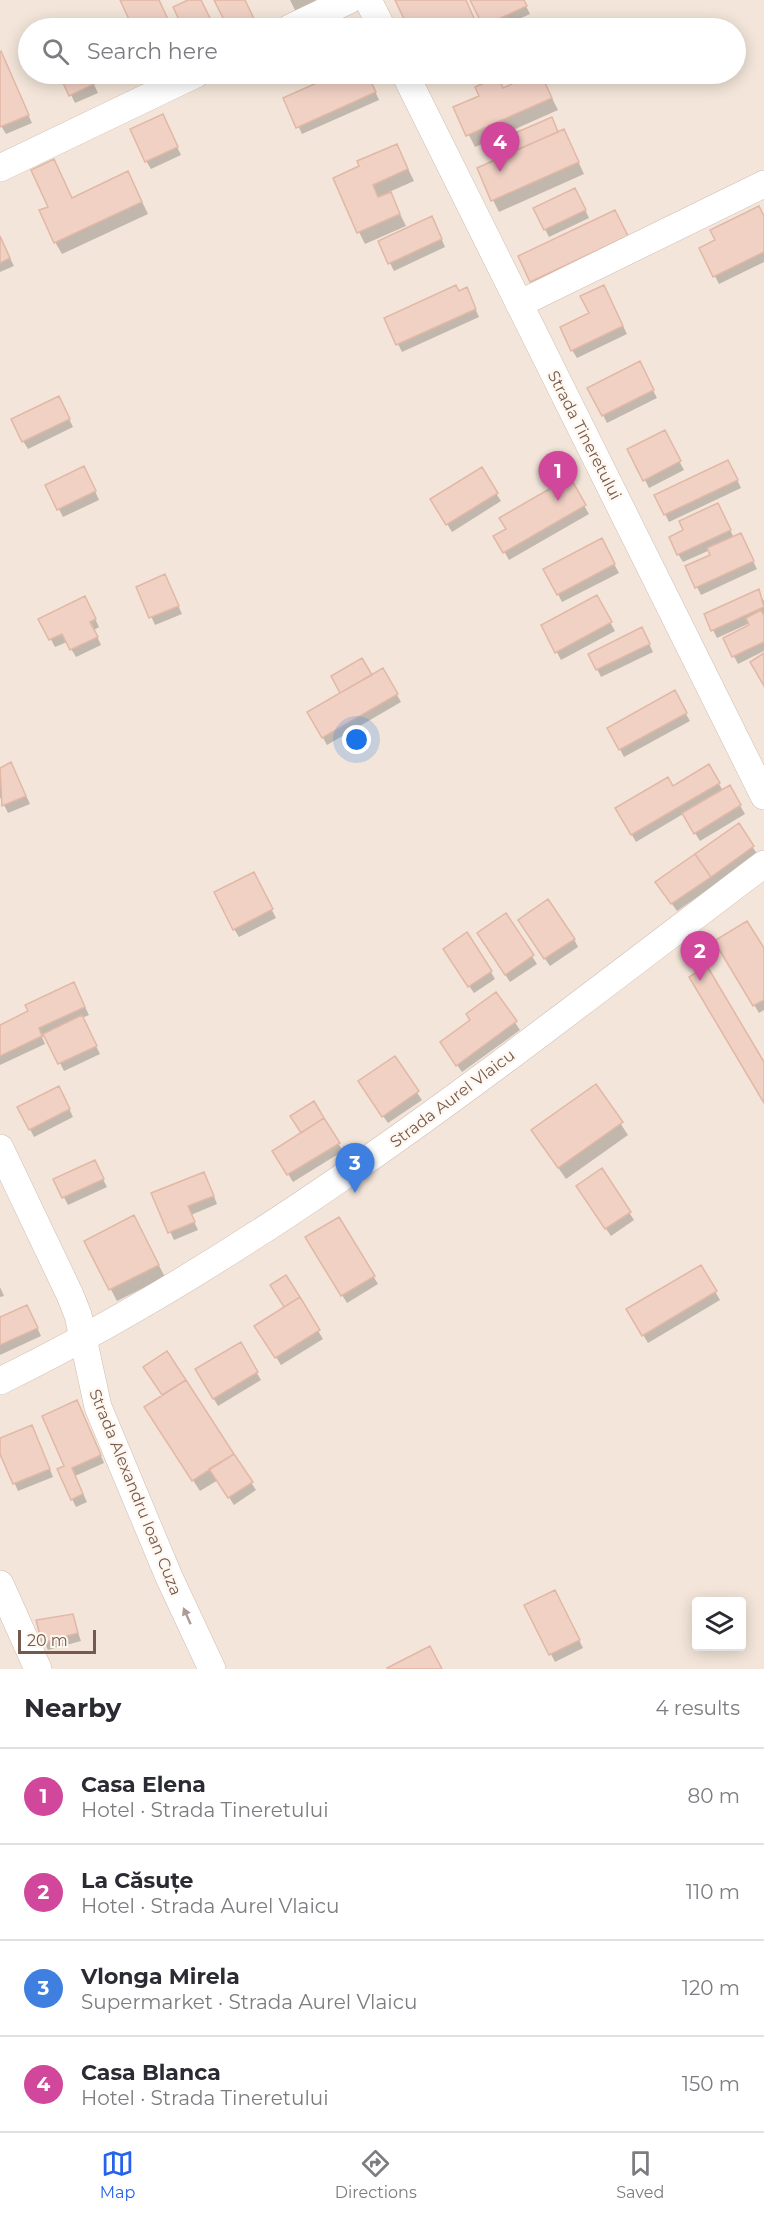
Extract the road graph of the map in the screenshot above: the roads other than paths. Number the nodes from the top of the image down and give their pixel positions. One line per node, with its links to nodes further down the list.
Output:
1 (349, 0): 3 (street)
2 (368, 0): 4 (street)
3 (311, 18)
4 (377, 18)
5 (175, 84): 7 (street)
6 (410, 84): 9 (street, Strada Tineretului)
7 (0, 168)
8 (764, 184): 9 (street)
9 (519, 304): 10 (street, Strada Tineretului)
10 (764, 796)
11 (764, 864): 13 (street, Strada Aurel Vlaicu)
12 (0, 1148): 13 (street, Strada Alexandru Ioan Cuza)
13 (84, 1339): 14 (street, Strada Aurel Vlaicu); 17 (street, Strada Alexandru Ioan Cuza, one-way to 13)
14 (0, 1380)
15 (0, 1584): 16 (street)
16 (38, 1669)
17 (212, 1669)

